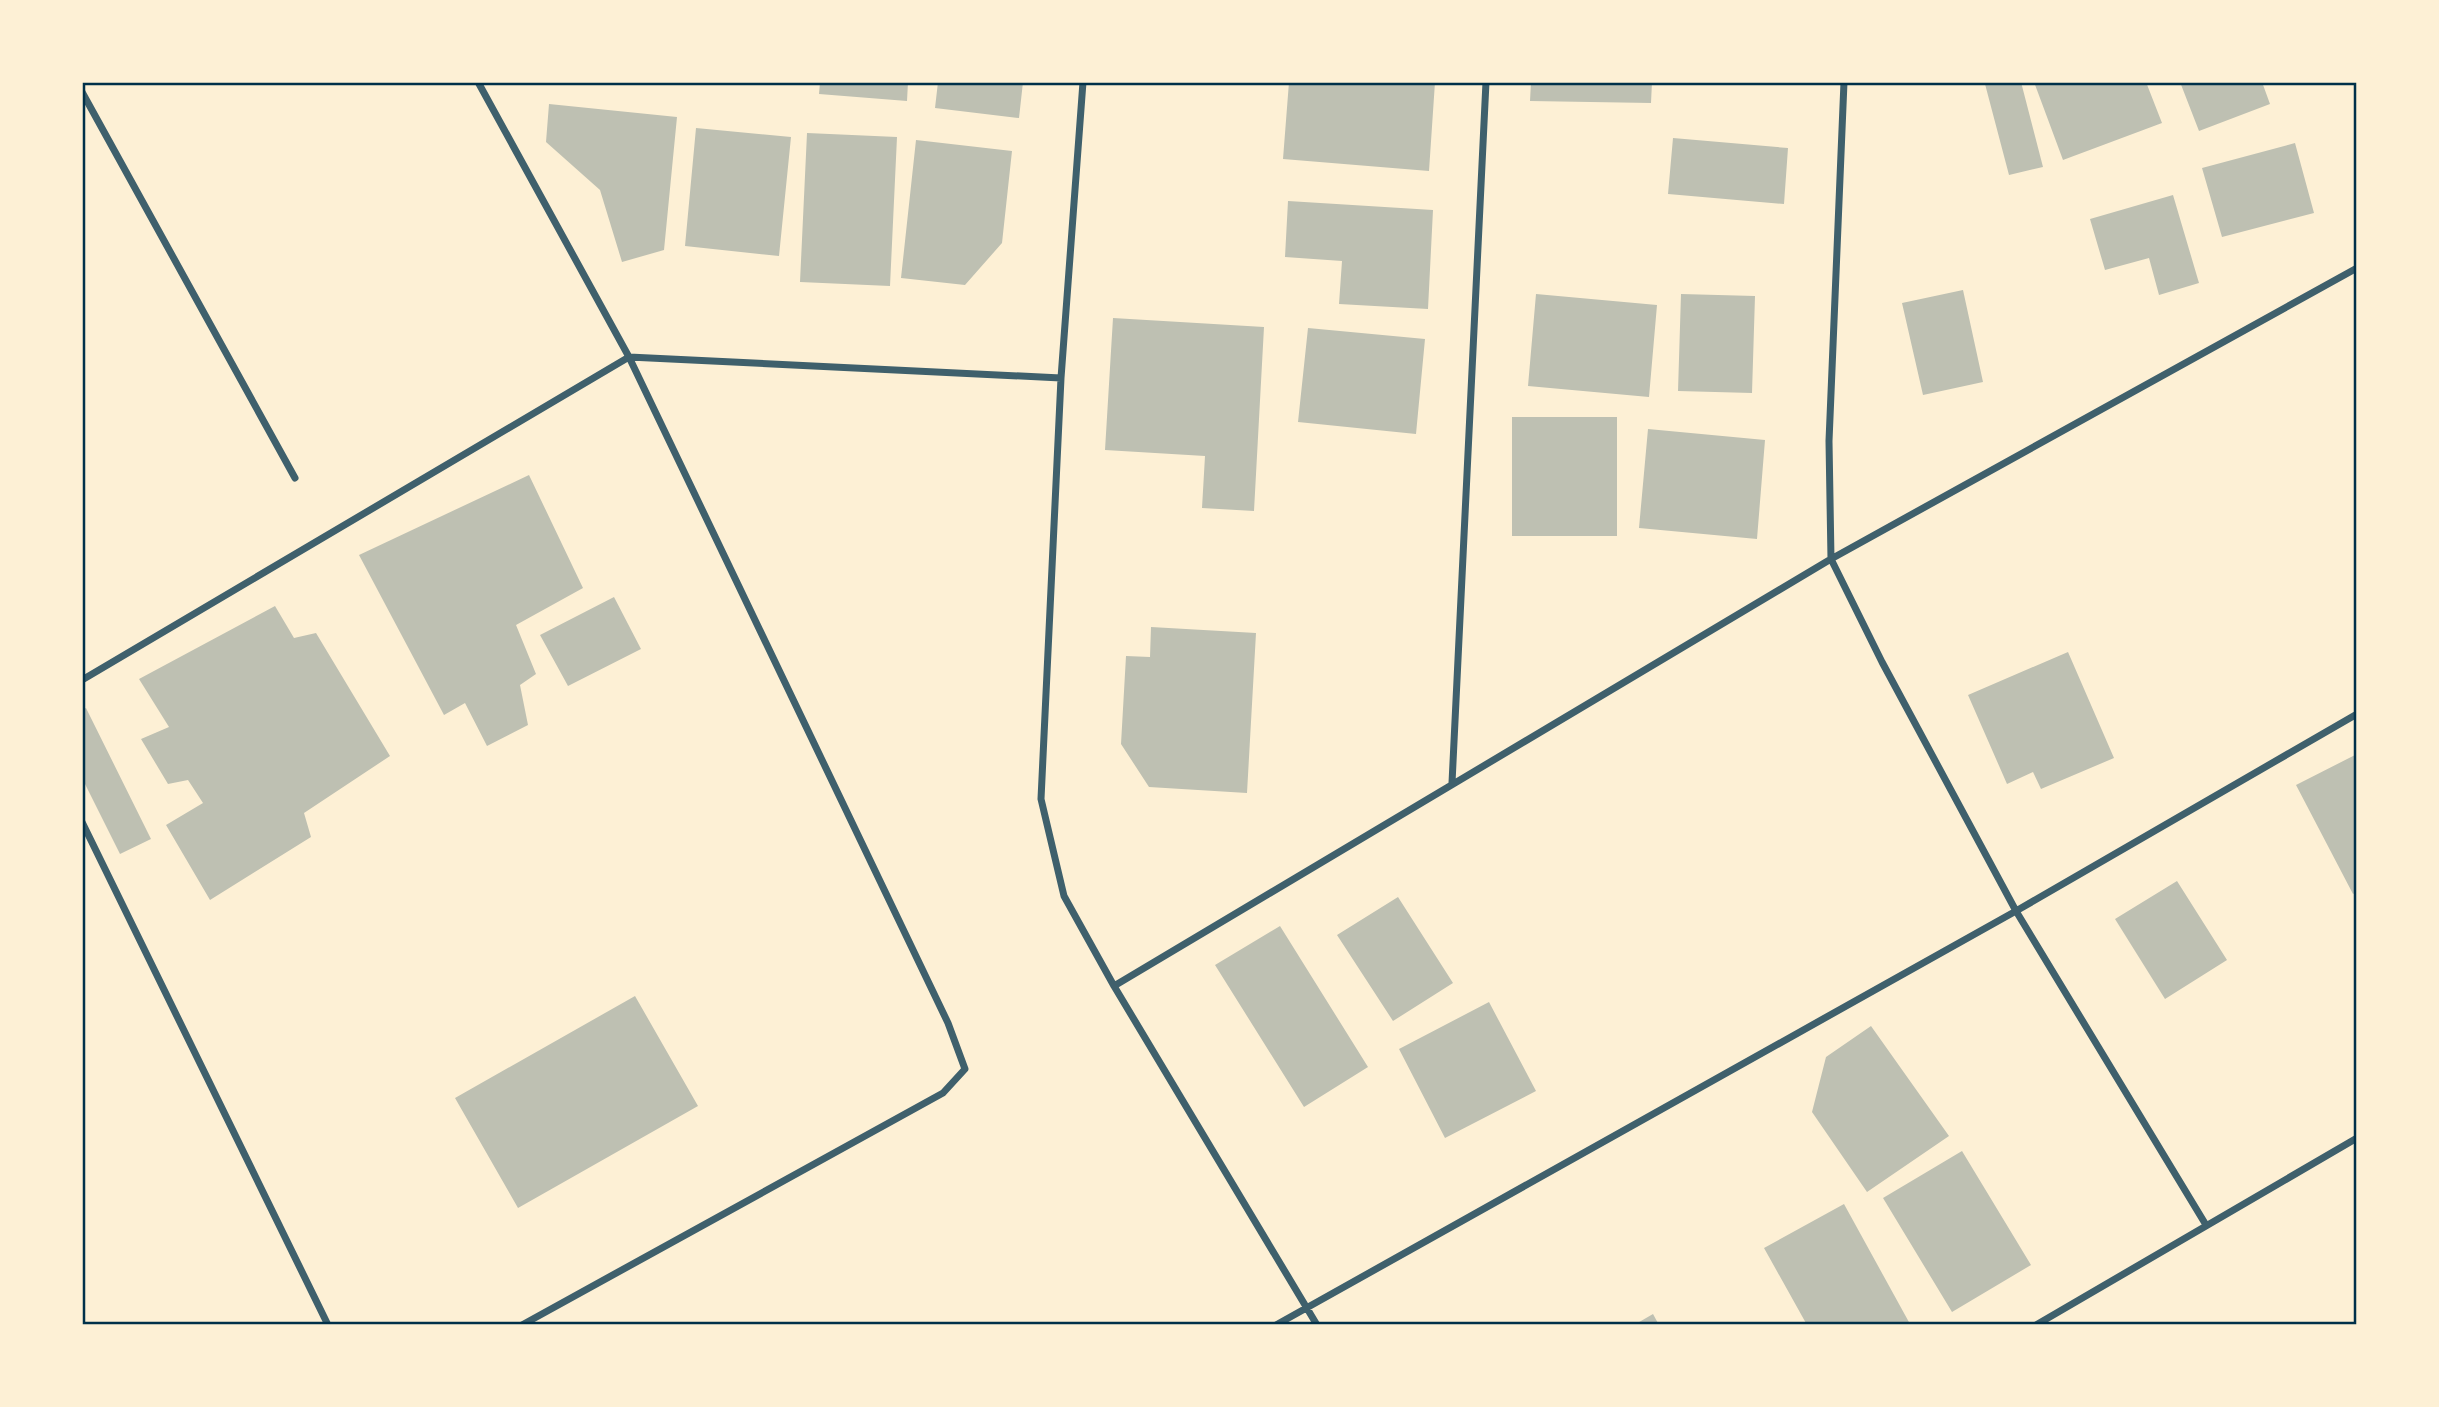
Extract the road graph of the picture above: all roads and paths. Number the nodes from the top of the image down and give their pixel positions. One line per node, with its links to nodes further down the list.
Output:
1 (478, 82): 7 (street)
2 (1083, 82): 8 (street)
3 (1486, 82): 13 (street)
4 (1844, 82): 10 (street)
5 (82, 92): 9 (street)
6 (2357, 268): 10 (street)
7 (629, 357): 8 (street); 11 (street); 21 (street)
8 (1061, 379): 16 (street)
9 (295, 478)
10 (1831, 559): 13 (street); 15 (street)
11 (82, 680)
12 (2357, 714): 15 (street)
13 (1452, 783): 16 (street)
14 (82, 822): 20 (street)
15 (2016, 911): 18 (street); 19 (street)
16 (1114, 986): 19 (street)
17 (2357, 1138): 18 (street)
18 (2206, 1224): 24 (street)
19 (1307, 1307): 22 (street); 23 (street)
20 (328, 1325)
21 (522, 1325)
22 (1276, 1325)
23 (1317, 1325)
24 (2036, 1325)

